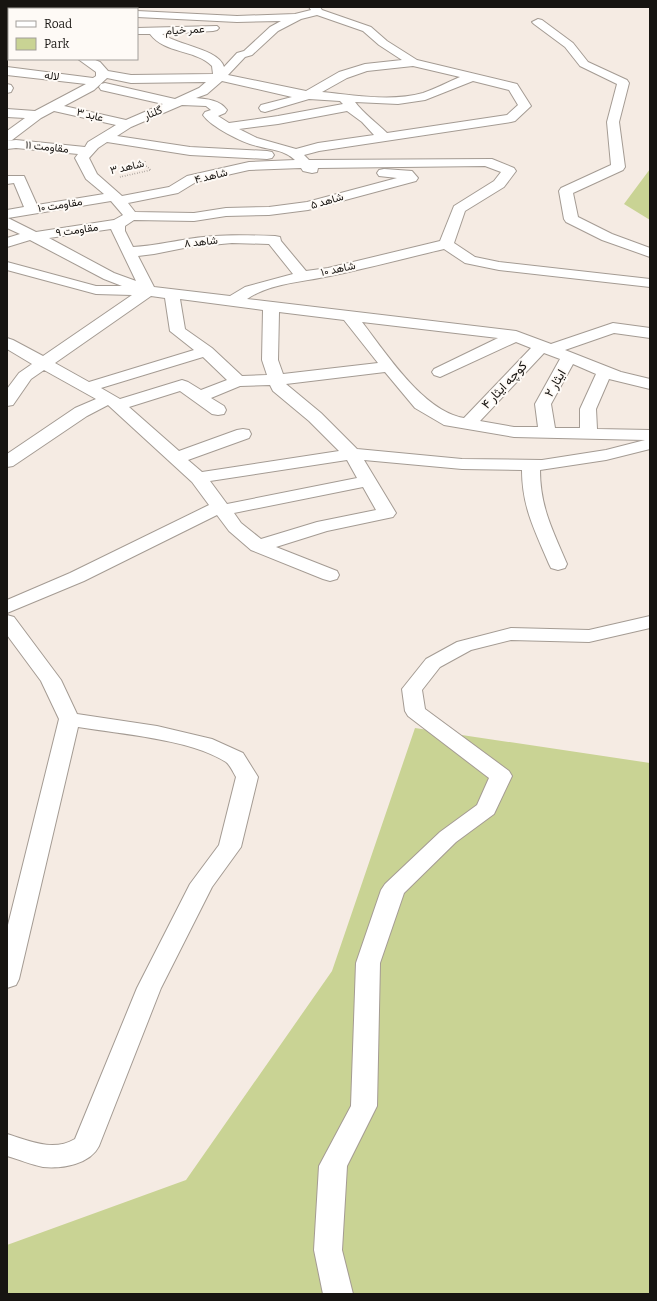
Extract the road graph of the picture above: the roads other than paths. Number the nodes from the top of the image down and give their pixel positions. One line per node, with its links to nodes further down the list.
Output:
1 (199, 7): 6 (street)
2 (239, 7): 8 (street)
3 (316, 10): 7 (street); 14 (street)
4 (158, 11): 5 (street); 6 (street)
5 (138, 14)
6 (192, 16): 8 (street)
7 (297, 17): 8 (street); 16 (street, گلنار)
8 (231, 19): 12 (street, عمر خیام)
9 (538, 22): 48 (street)
10 (138, 31): 11 (street, عمر خیام)
11 (153, 31): 12 (street, عمر خیام); 12 (street)
12 (211, 42): 16 (street)
13 (86, 60): 18 (street)
14 (414, 62): 17 (street); 20 (street)
15 (7, 71): 18 (street, لاله)
16 (219, 77): 18 (street); 20 (street); 22 (street, گلنار)
17 (471, 77): 23 (street); 31 (street)
18 (97, 80): 19 (street); 22 (street)
19 (76, 95): 21 (street); 24 (street)
20 (308, 95): 23 (street); 25 (street)
21 (97, 99)
22 (180, 102): 28 (street, گلنار); 29 (street)
23 (347, 102): 29 (street); 31 (street)
24 (53, 107): 27 (street); 28 (street, عابد ۳)
25 (265, 108)
26 (7, 113): 27 (street)
27 (37, 115): 30 (street)
28 (127, 124): 32 (street, گلنار)
29 (226, 127): 35 (street)
30 (7, 137)
31 (384, 137): 35 (street)
32 (105, 138): 34 (street, گلنار); 35 (street)
33 (7, 145): 34 (street, مقاومت ۱۱)
34 (88, 151): 38 (street)
35 (295, 154): 36 (street)
36 (306, 164): 38 (street, شاهد ۴); 41 (street, شاهد ۵); 46 (street, شاهد ۴)
37 (7, 180): 39 (street)
38 (116, 199): 39 (street, مقاومت ۱۰); 41 (street)
39 (32, 210): 40 (street, مقاومت ۱۰)
40 (7, 214)
41 (131, 216): 43 (street)
42 (7, 222): 44 (street)
43 (118, 224): 44 (street, مقاومت ۹); 47 (street)
44 (34, 235): 45 (street, مقاومت ۹); 52 (street)
45 (7, 243)
46 (446, 244): 50 (street, شاهد ۱۰); 51 (street)
47 (128, 252): 50 (street, شاهد ۸); 52 (street)
48 (650, 253)
49 (7, 266): 52 (street)
50 (302, 276): 54 (street, شاهد ۱۰)
51 (650, 283)
52 (148, 291): 53 (street); 63 (street)
53 (172, 294): 54 (street); 61 (street)
54 (233, 301): 55 (street)
55 (271, 306): 56 (street); 67 (street)
56 (350, 317): 58 (street); 64 (street)
57 (650, 333): 60 (street)
58 (516, 336): 60 (street); 66 (street)
59 (7, 343): 63 (street)
60 (545, 348): 62 (street); 75 (street, کوچه ایثار ۴)
61 (206, 351): 68 (street); 70 (street)
62 (569, 357): 65 (street); 76 (street, ایثار ۲)
63 (44, 362): 70 (street); 72 (street)
64 (389, 367): 67 (street); 75 (street)
65 (604, 371): 69 (street); 77 (street)
66 (440, 372)
67 (276, 380): 68 (street); 81 (street)
68 (238, 381): 71 (street)
69 (650, 384)
70 (88, 388): 73 (street)
71 (199, 397): 73 (street); 74 (street)
72 (7, 401)
73 (112, 402): 82 (street); 83 (street)
74 (218, 410)
75 (468, 424): 76 (street)
76 (547, 432): 77 (street)
77 (589, 433): 79 (street)
78 (242, 434): 82 (street)
79 (650, 435)
80 (650, 444): 84 (street)
81 (352, 454): 84 (street); 85 (street); 86 (street)
82 (176, 458): 85 (street)
83 (7, 462)
84 (532, 465): 89 (street)
85 (198, 478): 87 (street)
86 (368, 481): 87 (street); 88 (street)
87 (221, 508): 88 (street); 91 (street)
88 (258, 546): 90 (street)
89 (558, 564)
90 (330, 575)
91 (7, 607)
92 (7, 621): 94 (street)
93 (650, 622): 97 (street)
94 (69, 719): 95 (street); 96 (street)
95 (7, 979)
96 (7, 1145)
97 (338, 1294)

